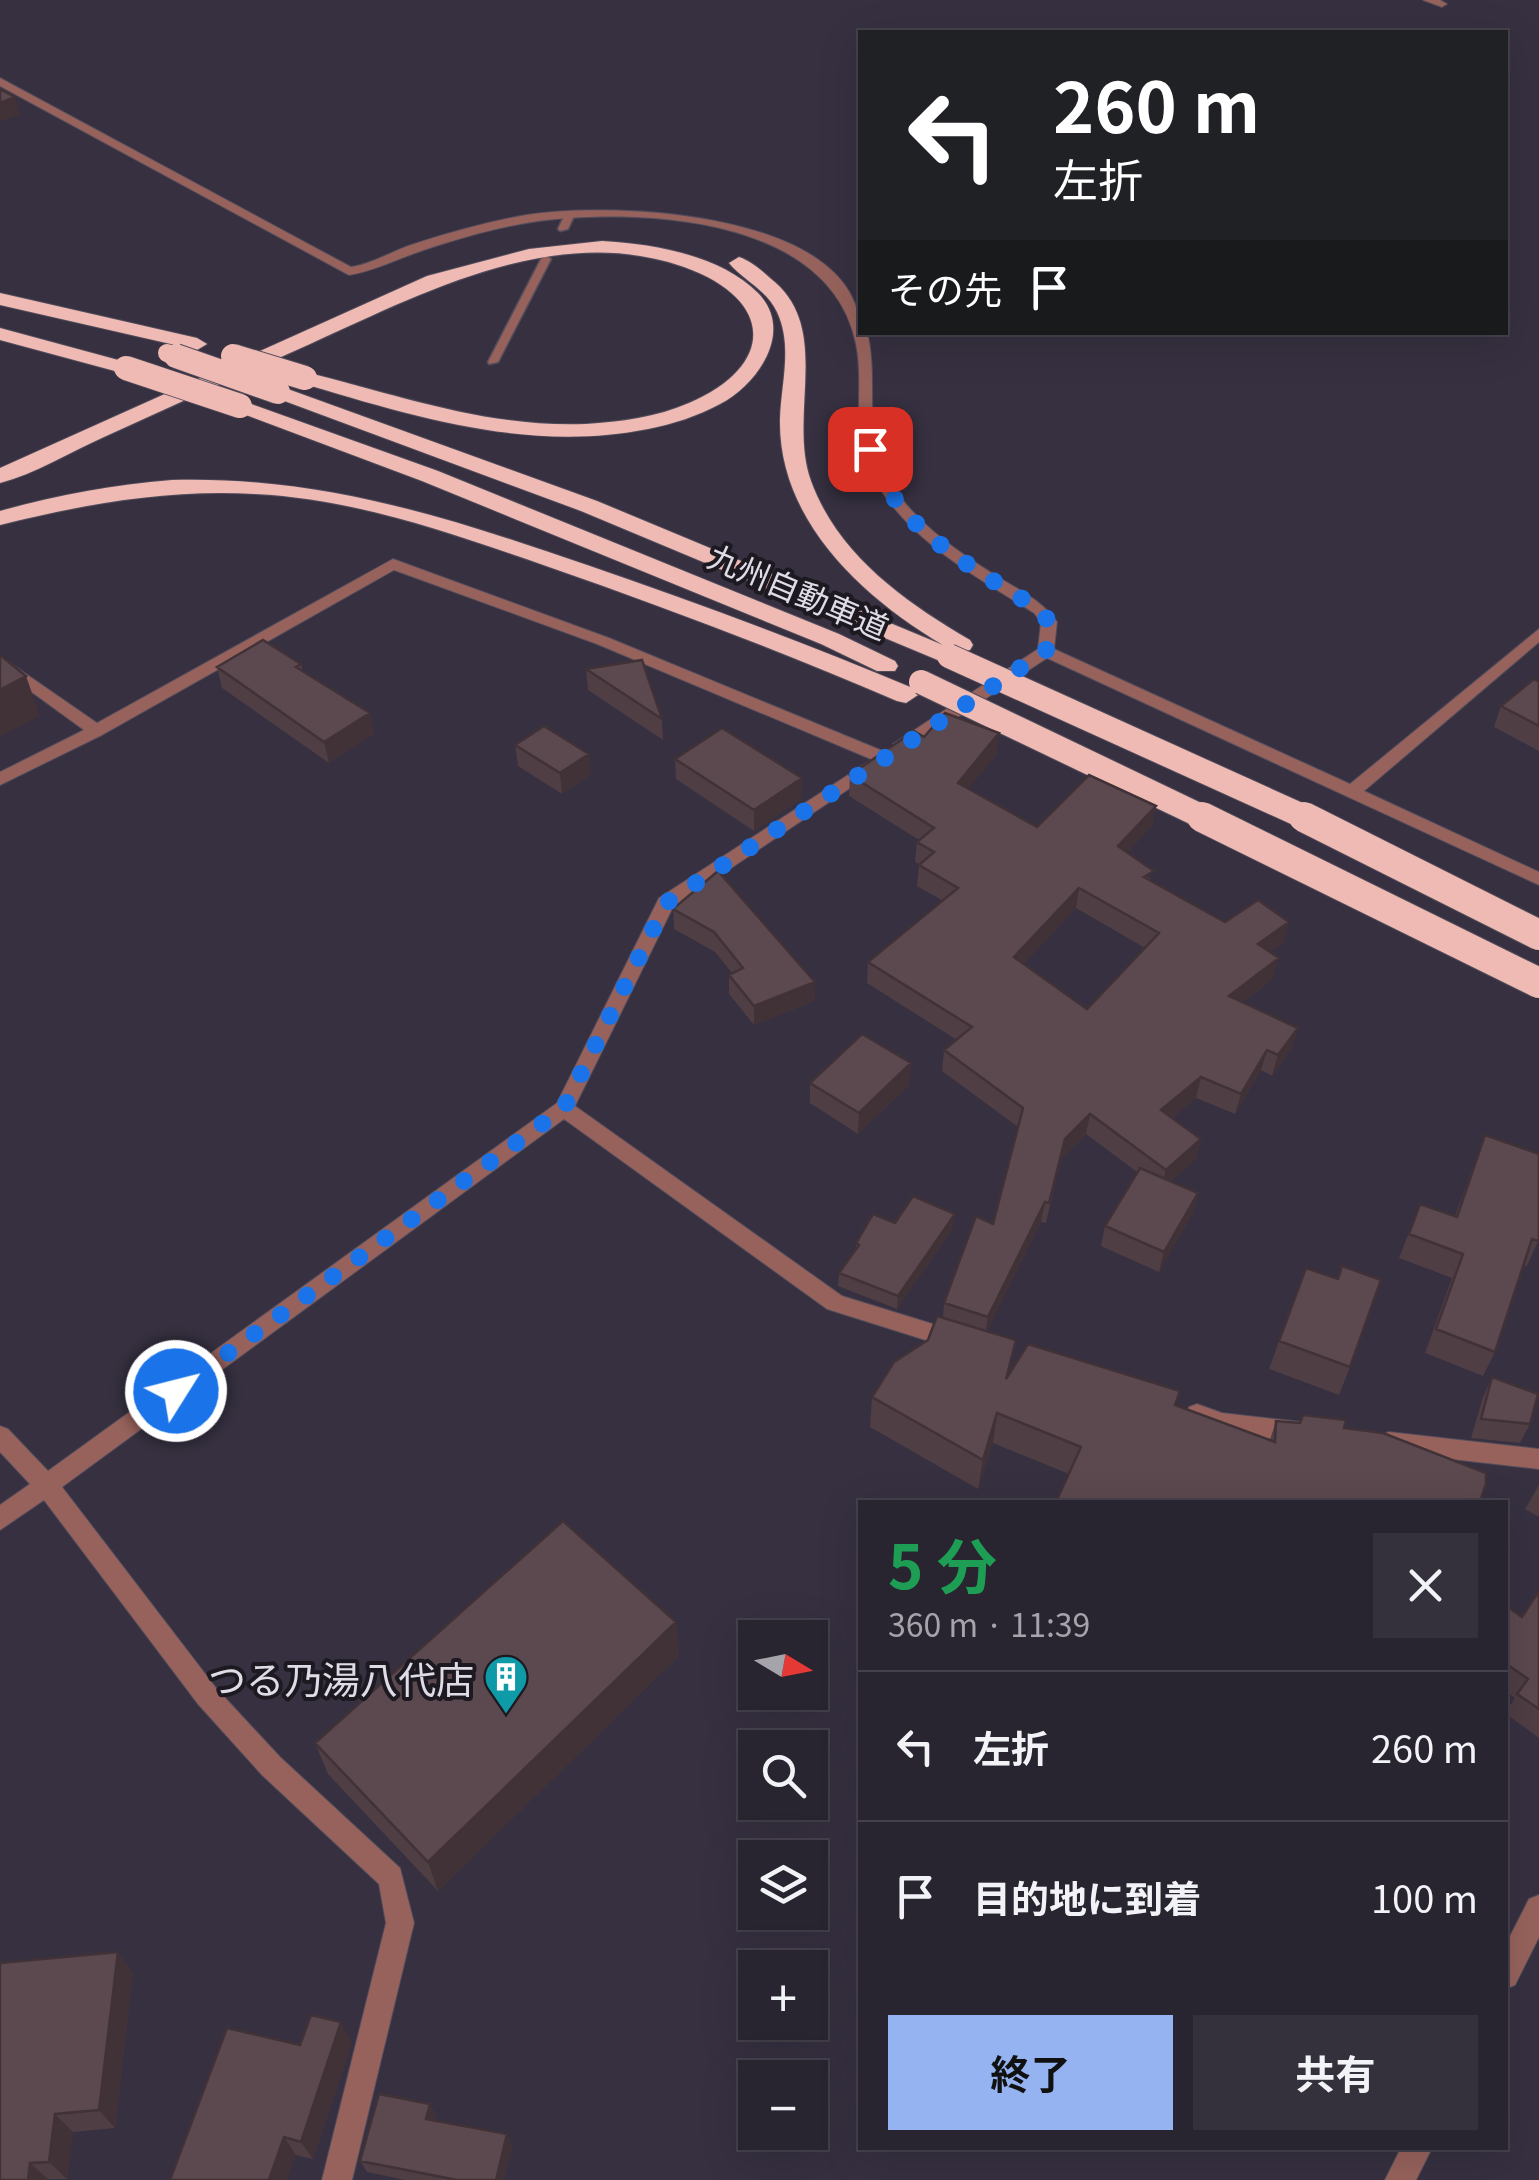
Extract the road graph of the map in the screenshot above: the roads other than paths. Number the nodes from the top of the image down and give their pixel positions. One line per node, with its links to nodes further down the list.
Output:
1 (1428, 0): 2 (street)
2 (1442, 4)
3 (0, 82): 4 (street)
4 (570, 214): 5 (lane); 8 (street)
5 (563, 229)
6 (546, 259): 11 (lane)
7 (0, 302): 13 (highway, bridge); 16 (highway, 九州自動車道, bridge)
8 (858, 332)
9 (0, 334): 19 (highway, 九州自動車道, bridge)
10 (859, 335): 17 (street)
11 (493, 362)
12 (0, 460): 16 (highway)
13 (0, 476)
14 (0, 518): 19 (highway)
15 (1539, 634): 23 (street)
16 (955, 651): 25 (highway, 九州自動車道, bridge)
17 (1046, 651): 21 (street); 23 (street)
18 (0, 661): 20 (street)
19 (913, 689): 26 (highway, 九州自動車道, bridge)
20 (96, 731): 21 (street); 22 (street)
21 (884, 758): 27 (street)
22 (0, 780)
23 (1354, 790): 24 (street)
24 (1539, 878)
25 (1539, 935)
26 (1539, 983)
27 (564, 1108): 28 (street); 34 (street)
28 (968, 1344)
29 (1184, 1410): 30 (street)
30 (1318, 1434)
31 (0, 1436): 34 (street)
32 (1356, 1438): 33 (street)
33 (1539, 1459)
34 (46, 1484): 35 (street); 39 (street)
35 (0, 1519)
36 (1539, 1909): 37 (street)
37 (1508, 1969)
38 (1416, 2150): 40 (street)
39 (336, 2180)
40 (1400, 2180)

